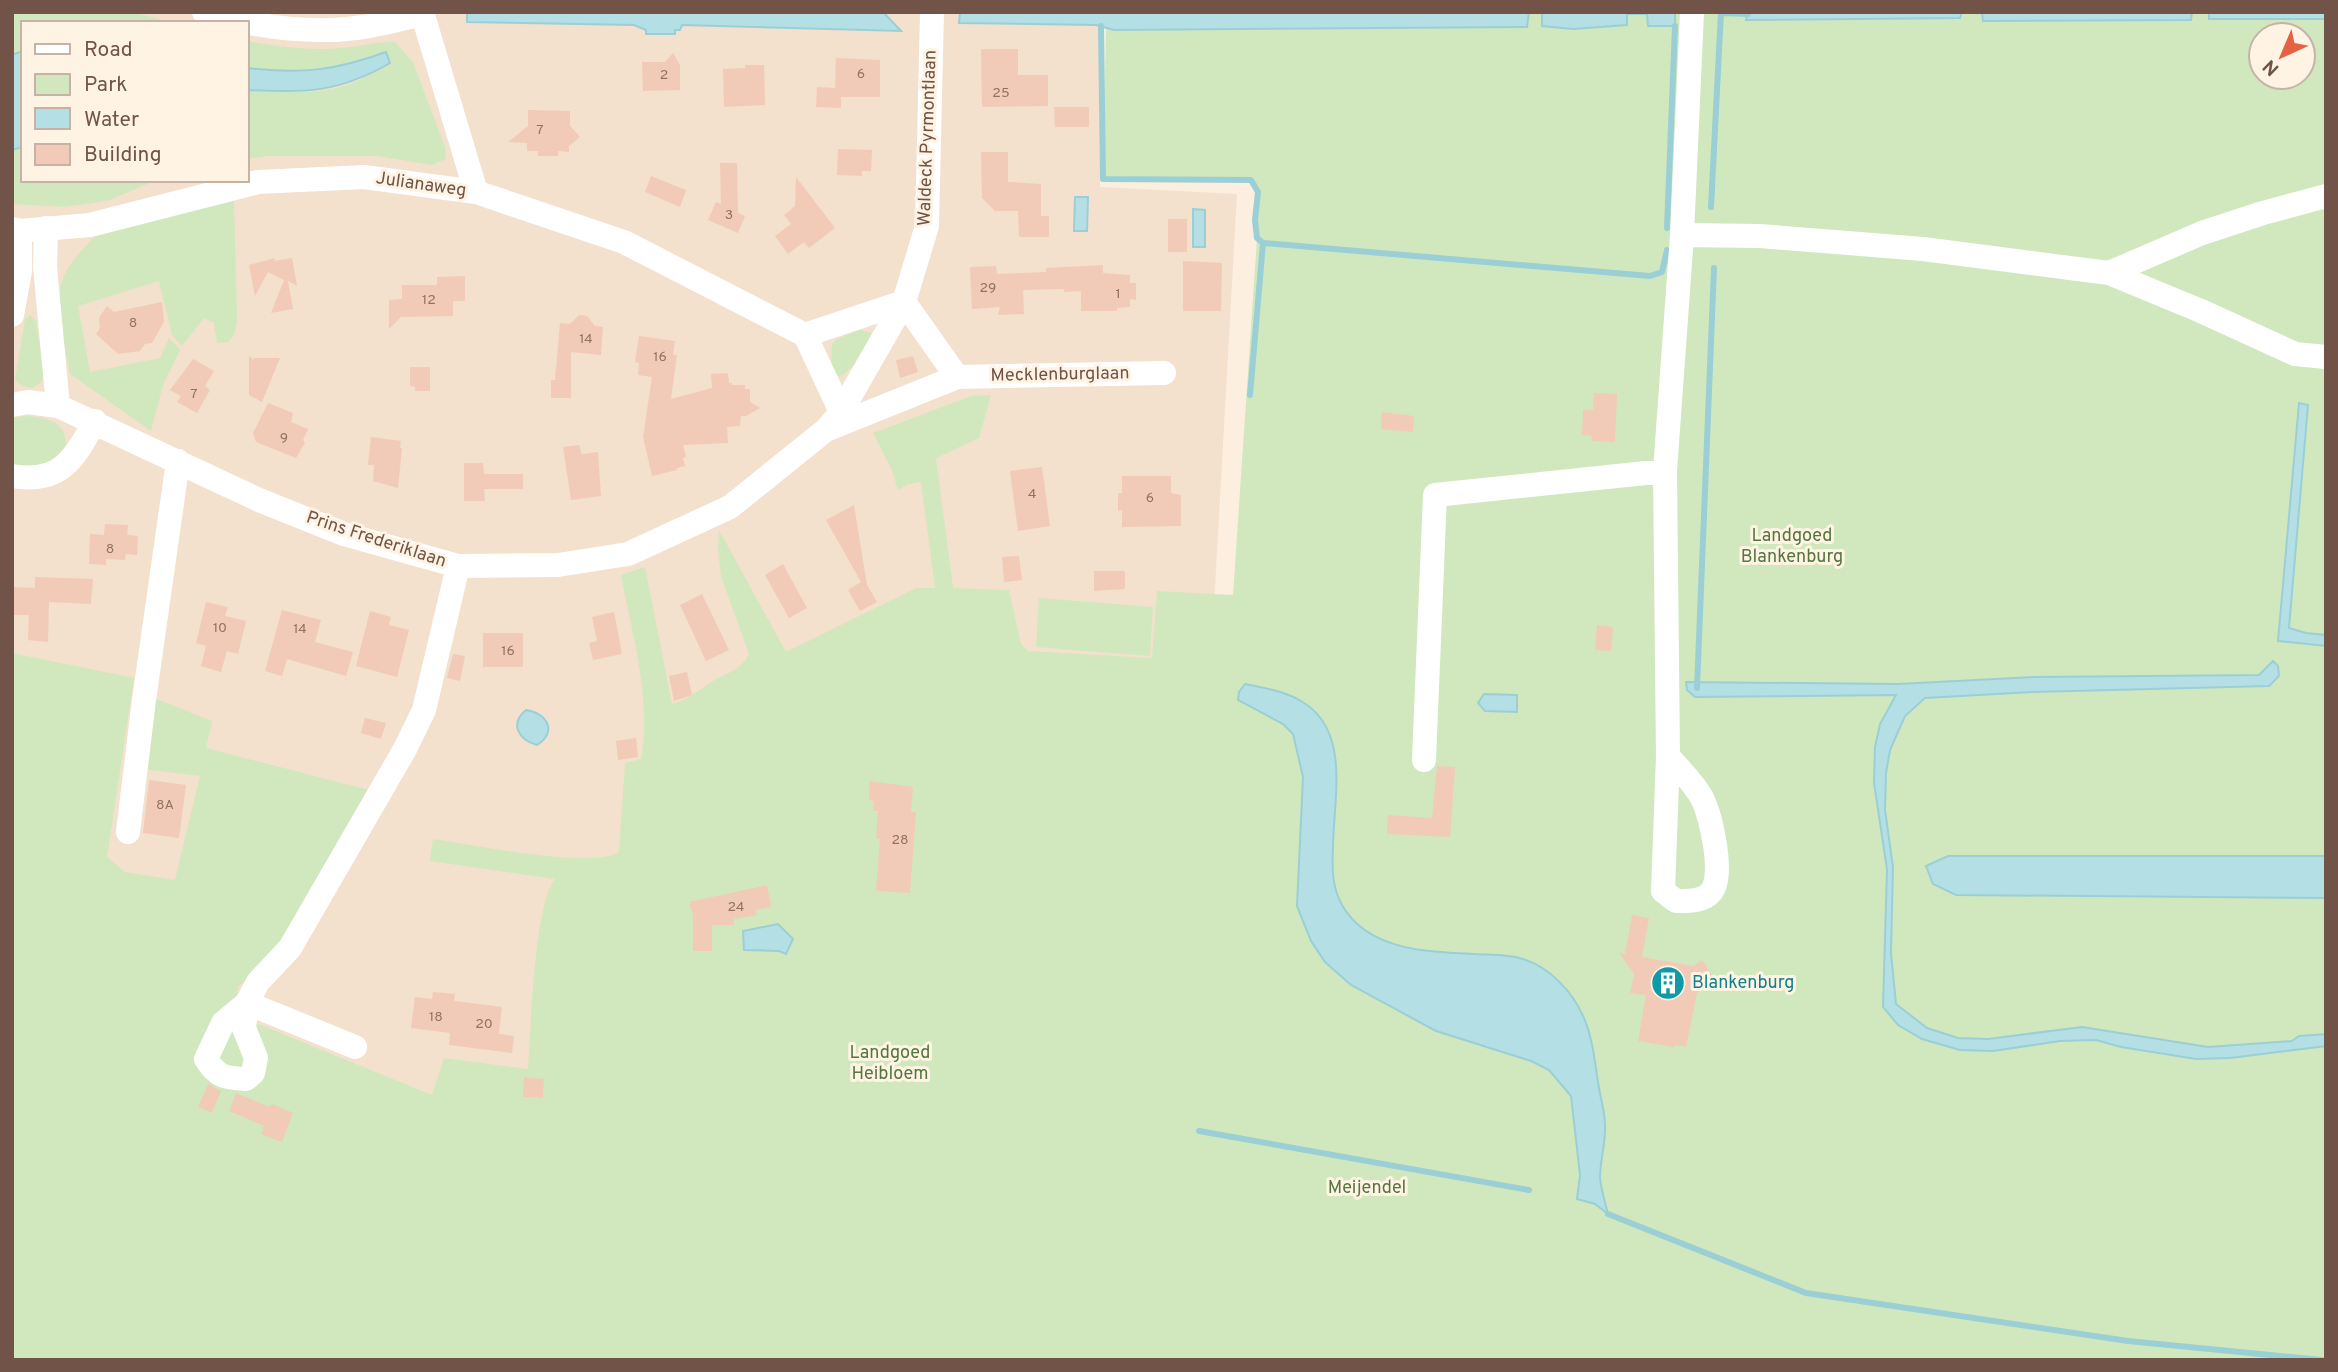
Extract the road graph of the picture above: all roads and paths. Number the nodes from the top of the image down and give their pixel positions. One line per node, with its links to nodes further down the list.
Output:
1 (204, 12): 5 (street)
2 (932, 12): 13 (street, Waldeck Pyrmontlaan)
3 (1692, 12): 11 (street)
4 (423, 13): 6 (street); 7 (street)
5 (235, 21)
6 (248, 22)
7 (476, 192): 9 (street, Julianaweg); 15 (street, Julianaweg)
8 (2326, 196): 12 (street)
9 (46, 228): 10 (street, Julianaweg); 20 (street)
10 (16, 230): 14 (street)
11 (1682, 235): 12 (street); 24 (street)
12 (2109, 274): 16 (street)
13 (904, 302): 15 (street); 18 (street); 22 (street, Prins Frederiklaan)
14 (12, 315)
15 (805, 335): 22 (street)
16 (2326, 357)
17 (1164, 373): 18 (street, Mecklenburglaan)
18 (957, 377): 22 (street, Mecklenburglaan)
19 (12, 405): 20 (street, Prins Frederiklaan)
20 (58, 406): 21 (street, Prins Frederiklaan)
21 (95, 421): 23 (street, Prins Frederiklaan); 25 (street)
22 (834, 421): 26 (street, Prins Frederiklaan)
23 (178, 461): 26 (street, Prins Frederiklaan); 29 (street)
24 (1665, 471): 27 (street); 28 (street)
25 (12, 476)
26 (458, 566): 30 (street)
27 (1668, 756): 27 (street)
28 (1424, 760)
29 (128, 832)
30 (355, 1047)

